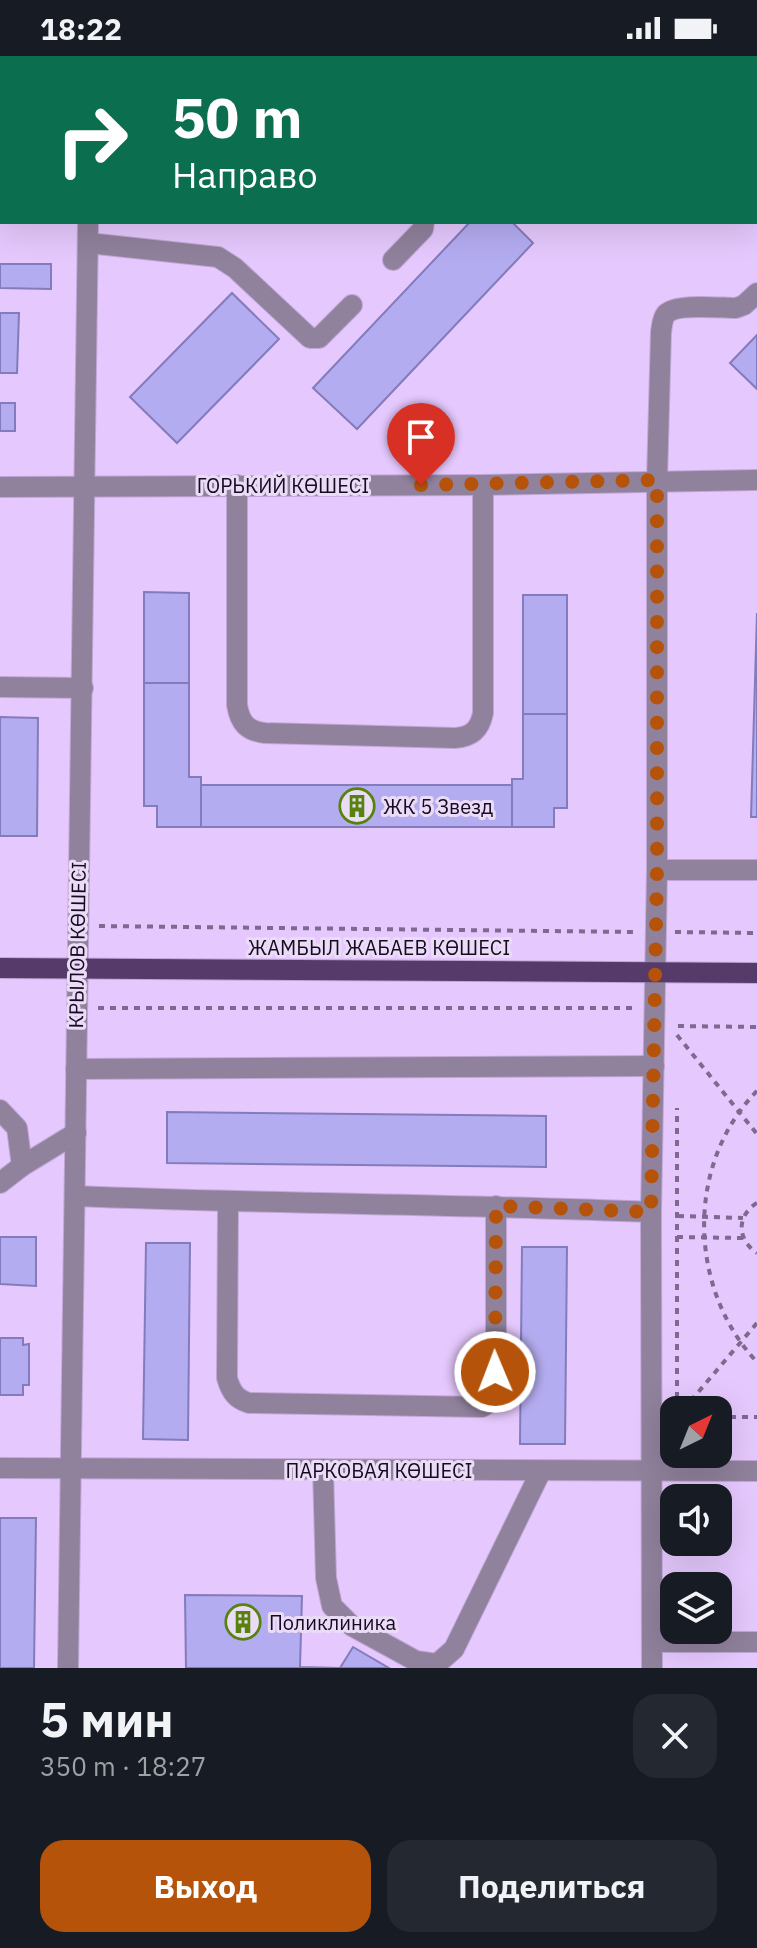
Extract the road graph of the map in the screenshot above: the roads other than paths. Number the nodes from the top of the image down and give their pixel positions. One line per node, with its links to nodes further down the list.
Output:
1 (424, 224): 3 (street)
2 (88, 232): 5 (street); 8 (street, КРЫЛОВ КӨШЕСІ)
3 (393, 260)
4 (757, 293): 6 (street)
5 (352, 305)
6 (657, 480): 7 (street, ГОРЬКИЙ КӨШЕСІ); 10 (street, ГОРЬКИЙ КӨШЕСІ); 14 (street)
7 (757, 480)
8 (83, 485): 9 (street, ГОРЬКИЙ КӨШЕСІ); 11 (street, ГОРЬКИЙ КӨШЕСІ); 13 (street, КРЫЛОВ КӨШЕСІ)
9 (237, 485): 10 (street, ГОРЬКИЙ КӨШЕСІ); 10 (street)
10 (483, 485)
11 (0, 487)
12 (0, 687): 13 (street)
13 (83, 688): 17 (street, КРЫЛОВ КӨШЕСІ)
14 (657, 870): 15 (street); 18 (street)
15 (757, 870)
16 (0, 968): 17 (main road, ЖАМБЫЛ ЖАБАЕВ КӨШЕСІ)
17 (76, 969): 18 (main road, ЖАМБЫЛ ЖАБАЕВ КӨШЕСІ); 21 (street, КРЫЛОВ КӨШЕСІ)
18 (655, 972): 19 (main road, ЖАМБЫЛ ЖАБАЕВ КӨШЕСІ); 20 (street)
19 (757, 973)
20 (654, 1066): 21 (street); 29 (street)
21 (76, 1069): 23 (street, КРЫЛОВ КӨШЕСІ)
22 (0, 1110): 24 (street)
23 (76, 1133): 24 (street); 26 (street, КРЫЛОВ КӨШЕСІ)
24 (22, 1166): 25 (street)
25 (0, 1183)
26 (76, 1196): 27 (street); 31 (street, КРЫЛОВ КӨШЕСІ)
27 (228, 1203): 28 (street); 28 (street)
28 (496, 1206): 29 (street)
29 (651, 1212): 33 (street)
30 (0, 1468): 31 (street, ПАРКОВАЯ КӨШЕСІ)
31 (69, 1468): 32 (street, ПАРКОВАЯ КӨШЕСІ); 38 (street, КРЫЛОВ КӨШЕСІ)
32 (323, 1469): 34 (street, ПАРКОВАЯ КӨШЕСІ); 34 (street)
33 (651, 1470): 34 (street, ПАРКОВАЯ КӨШЕСІ); 35 (street, ПАРКОВАЯ КӨШЕСІ); 36 (street)
34 (541, 1471)
35 (757, 1471)
36 (652, 1642): 37 (street); 39 (street)
37 (757, 1642)
38 (68, 1668)
39 (652, 1668)

